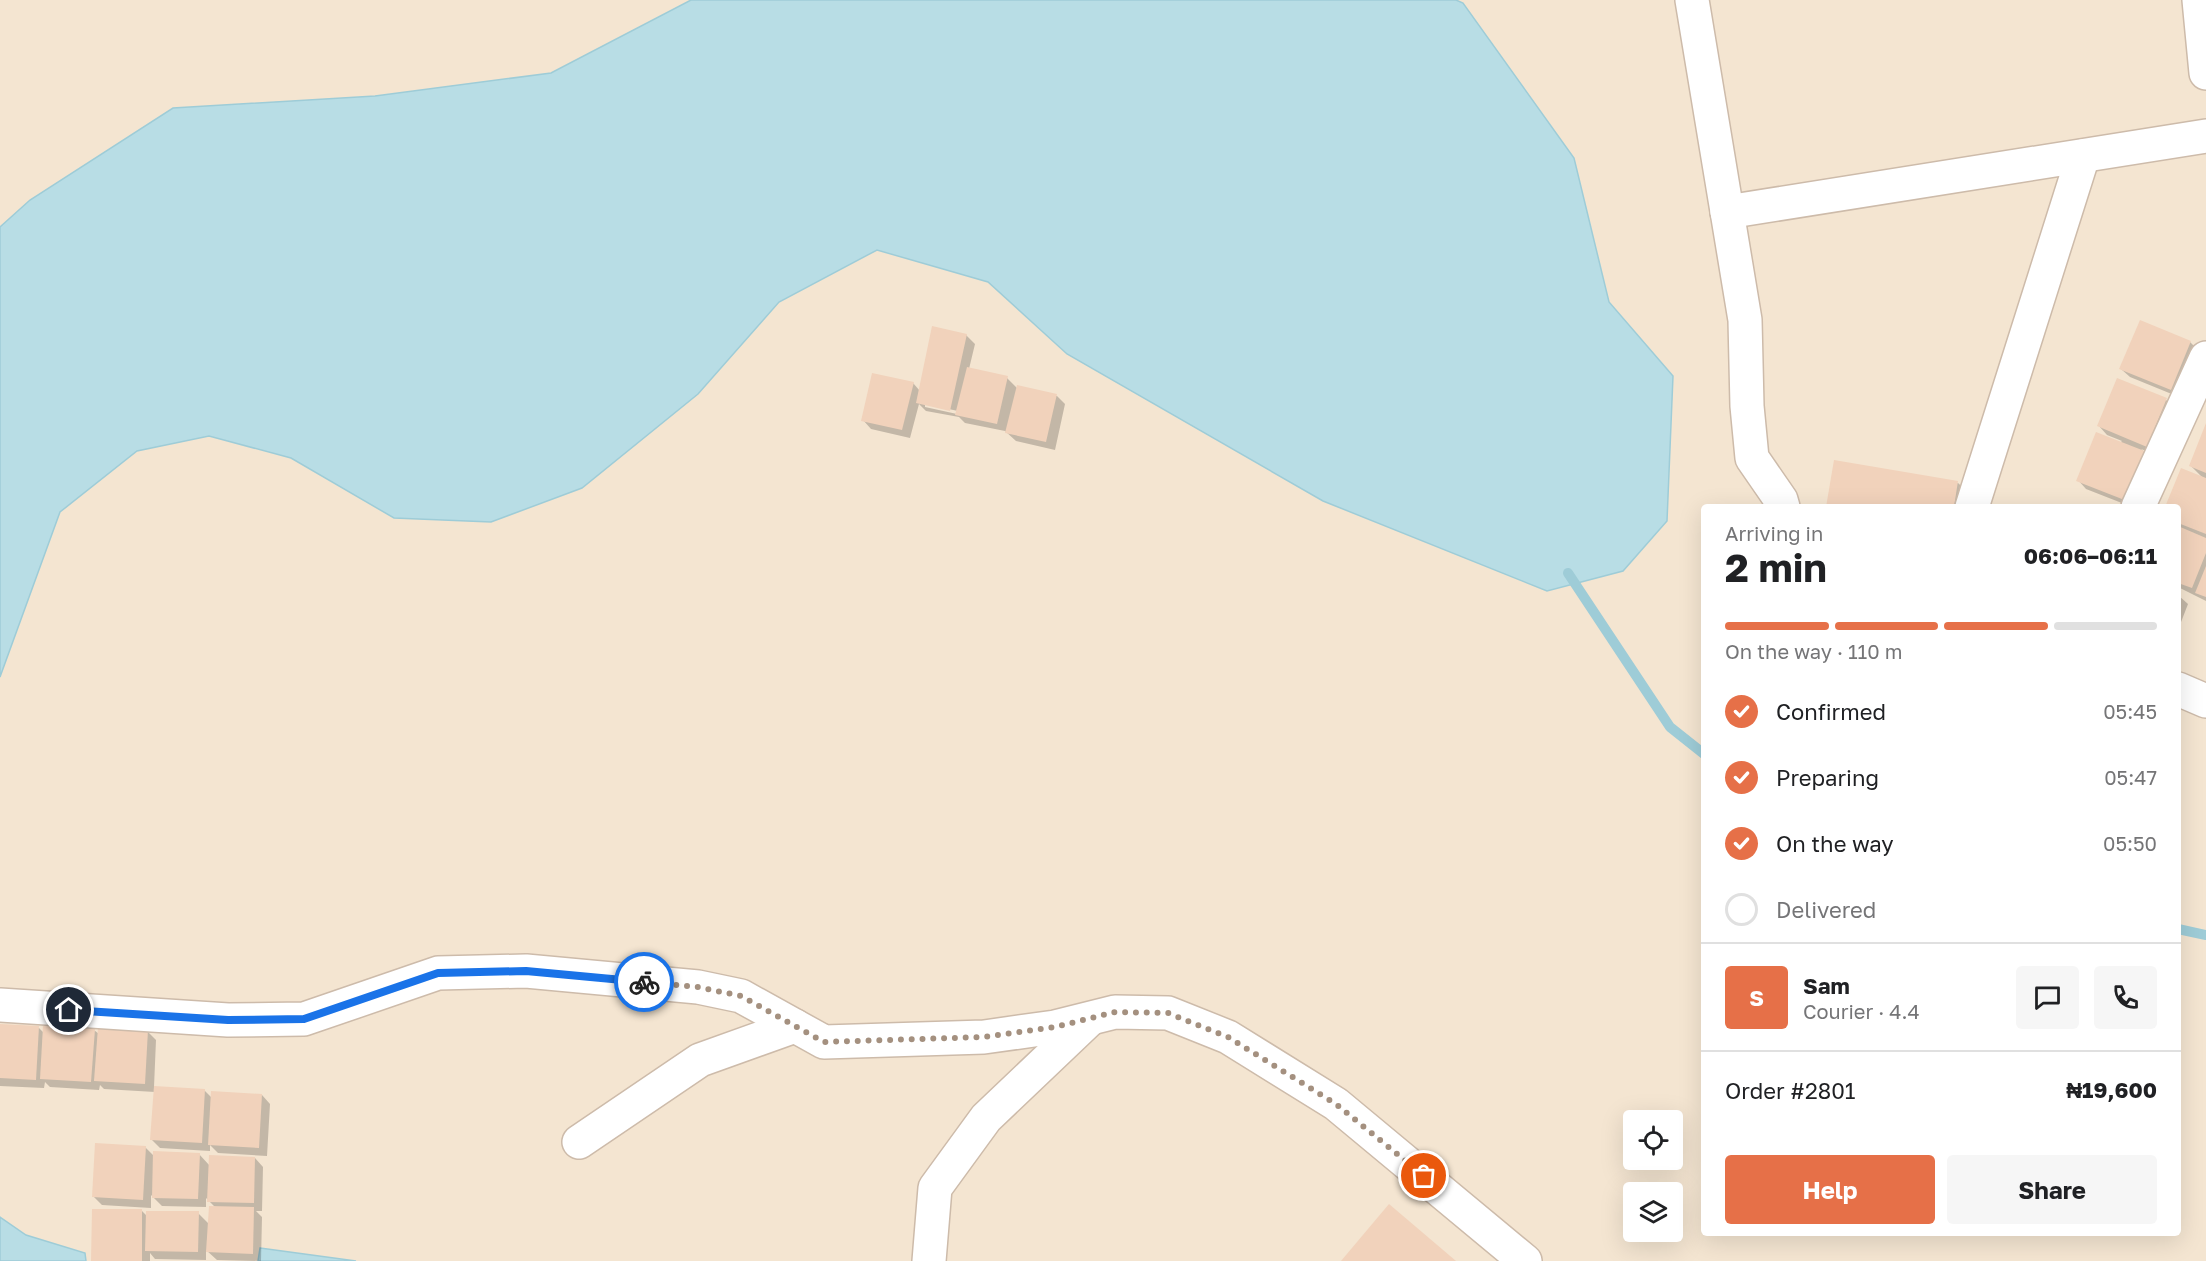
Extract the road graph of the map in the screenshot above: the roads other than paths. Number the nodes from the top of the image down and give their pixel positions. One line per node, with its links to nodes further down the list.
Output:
1 (1692, 0): 6 (street)
2 (2199, 0): 3 (street)
3 (2206, 74)
4 (2206, 136): 5 (street)
5 (2083, 156): 6 (street); 9 (street)
6 (1727, 212): 8 (street)
7 (2206, 358): 10 (street)
8 (1783, 504)
9 (1973, 504)
10 (2139, 504)
11 (2181, 690): 12 (street)
12 (2206, 701)
13 (0, 1005): 15 (street)
14 (1090, 1019): 15 (street); 17 (street); 18 (street)
15 (795, 1026): 16 (street)
16 (579, 1142)
17 (929, 1261)
18 (1525, 1261)

